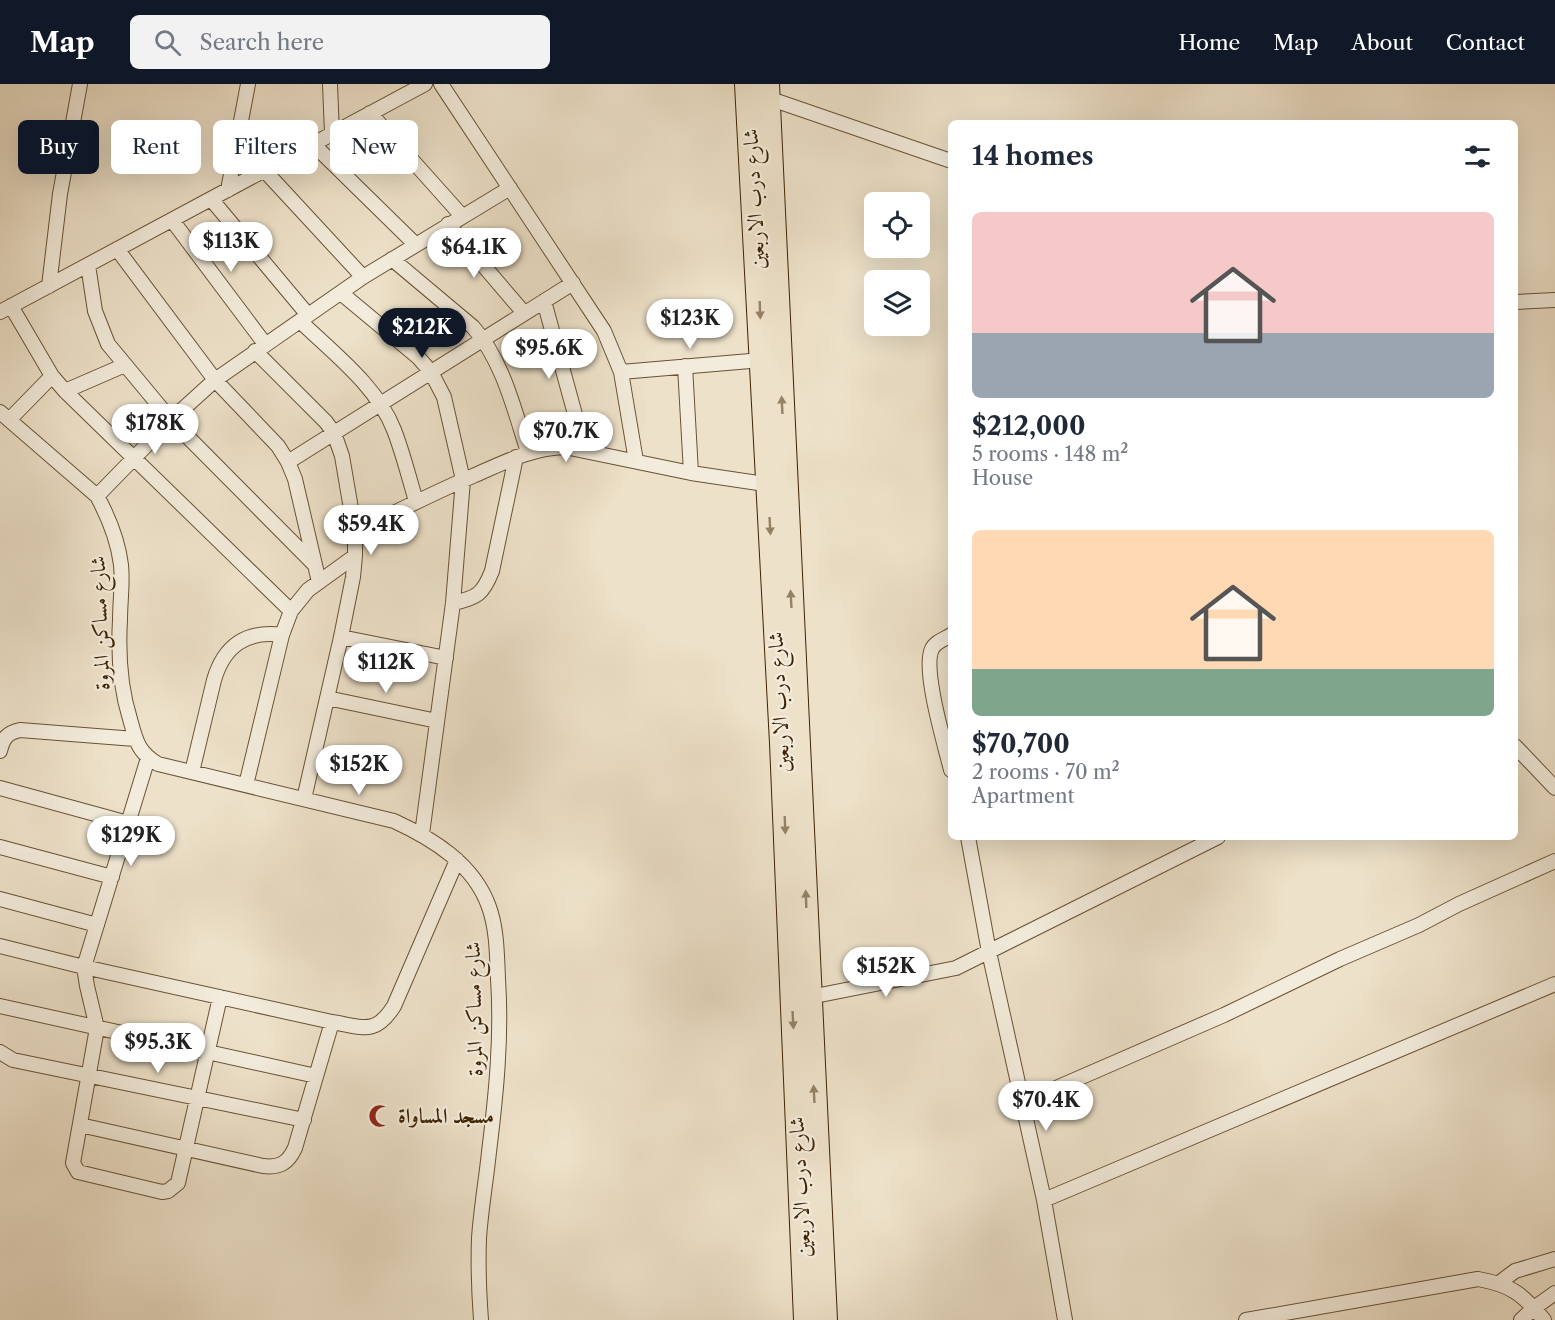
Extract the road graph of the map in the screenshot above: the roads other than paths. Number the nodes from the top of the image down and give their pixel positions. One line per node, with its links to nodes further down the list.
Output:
1 (80, 84): 27 (street)
2 (248, 84): 16 (street)
3 (330, 84): 9 (street)
4 (425, 84): 8 (street)
5 (441, 84): 15 (street)
6 (747, 84): 37 (highway, شارع درب الاربعين, one-way to 37)
7 (767, 91): 12 (street); 56 (highway, شارع درب الاربعين, one-way to 7)
8 (370, 113): 10 (street); 18 (street)
9 (331, 120)
10 (357, 120)
11 (318, 149): 21 (street)
12 (948, 159)
13 (257, 174): 16 (street)
14 (268, 174): 25 (street)
15 (510, 188): 18 (street); 26 (street)
16 (228, 190): 17 (street)
17 (211, 199): 19 (street); 34 (street)
18 (462, 216): 20 (street)
19 (172, 220): 22 (street); 36 (street)
20 (448, 224): 21 (street); 33 (street)
21 (415, 244): 23 (street)
22 (117, 249): 24 (street); 43 (street)
23 (392, 259): 25 (street); 35 (street)
24 (88, 265): 27 (street); 38 (street)
25 (363, 277): 28 (street)
26 (573, 283): 30 (street); 41 (street)
27 (49, 286): 32 (street)
28 (341, 293): 34 (street); 40 (street)
29 (1555, 300): 31 (street)
30 (544, 301): 33 (street); 49 (street)
31 (1518, 302)
32 (5, 309): 42 (street)
33 (524, 313): 35 (street)
34 (304, 318): 36 (street); 45 (street)
35 (484, 339): 40 (street); 50 (street)
36 (260, 347): 43 (street); 48 (street)
37 (762, 360): 39 (street); 56 (highway, شارع درب الاربعين)
38 (125, 365): 44 (street); 47 (street)
39 (685, 366): 41 (street); 54 (street)
40 (431, 372): 45 (street); 55 (street)
41 (621, 372): 52 (street)
42 (52, 376): 44 (street); 46 (street)
43 (215, 380): 47 (street); 53 (street)
44 (65, 391): 51 (street)
45 (379, 404): 48 (street); 58 (street)
46 (5, 416): 57 (street, شارع مساكن المروة)
47 (171, 420): 51 (street); 61 (street)
48 (334, 433): 53 (street); 59 (street)
49 (585, 451): 50 (street); 52 (street)
50 (522, 454): 55 (street); 63 (street)
51 (135, 458): 57 (street); 64 (street)
52 (636, 461): 54 (street)
53 (288, 462): 61 (street)
54 (691, 473): 56 (street)
55 (463, 480): 58 (street); 63 (street)
56 (777, 486): 72 (highway, شارع درب الاربعين)
57 (96, 496): 71 (street, شارع مساكن المروة)
58 (416, 501): 59 (street)
59 (355, 532): 60 (street)
60 (355, 556): 62 (street); 66 (street)
61 (314, 564): 62 (street)
62 (319, 582): 64 (street)
63 (453, 603): 68 (street)
64 (291, 610): 65 (street)
65 (282, 635): 77 (street); 78 (street)
66 (341, 637): 68 (street); 69 (street)
67 (948, 637): 75 (street)
68 (446, 658): 70 (street)
69 (327, 698): 70 (street); 81 (street)
70 (437, 721): 83 (street)
71 (135, 739): 74 (street); 76 (street, شارع مساكن المروة)
72 (791, 743): 97 (highway, شارع درب الاربعين, one-way to 72); 116 (highway, شارع درب الاربعين, one-way to 116)
73 (1518, 749): 80 (street)
74 (0, 750)
75 (948, 756)
76 (148, 758): 77 (street, شارع مساكن المروة); 82 (street)
77 (192, 772): 78 (street, شارع مساكن المروة)
78 (246, 785): 81 (street, شارع مساكن المروة)
79 (0, 788): 82 (street)
80 (1555, 788)
81 (304, 799): 83 (street, شارع مساكن المروة)
82 (128, 823): 89 (street)
83 (422, 834): 87 (street, شارع مساكن المروة)
84 (969, 840): 93 (street)
85 (1212, 840): 93 (street)
86 (0, 846): 89 (street)
87 (457, 860): 99 (street); 115 (street, شارع مساكن المروة)
88 (1555, 861): 106 (street)
89 (112, 877): 91 (street)
90 (0, 899): 91 (street)
91 (97, 925): 94 (street)
92 (0, 946): 94 (street)
93 (989, 952): 97 (street); 106 (street)
94 (84, 967): 96 (street); 100 (street)
95 (1555, 984): 110 (street)
96 (220, 997): 99 (street); 102 (street)
97 (810, 997): 117 (highway, شارع درب الاربعين, one-way to 97)
98 (0, 1006): 100 (street)
99 (332, 1022): 104 (street)
100 (97, 1028): 102 (street); 103 (street)
101 (0, 1052): 103 (street)
102 (208, 1052): 104 (street); 105 (street)
103 (89, 1076): 105 (street); 108 (street)
104 (316, 1076): 107 (street)
105 (198, 1099): 107 (street); 109 (street)
106 (1024, 1102): 110 (street)
107 (304, 1120): 109 (street)
108 (80, 1125): 109 (street); 109 (street)
109 (186, 1149)
110 (1044, 1200): 118 (street)
111 (1555, 1259): 112 (street)
112 (1499, 1283): 114 (street); 119 (street)
113 (1555, 1293): 114 (street)
114 (1534, 1308): 120 (street); 121 (street)
115 (481, 1320)
116 (806, 1320)
117 (825, 1320)
118 (1065, 1320)
119 (1246, 1320)
120 (1521, 1320)
121 (1544, 1320)

